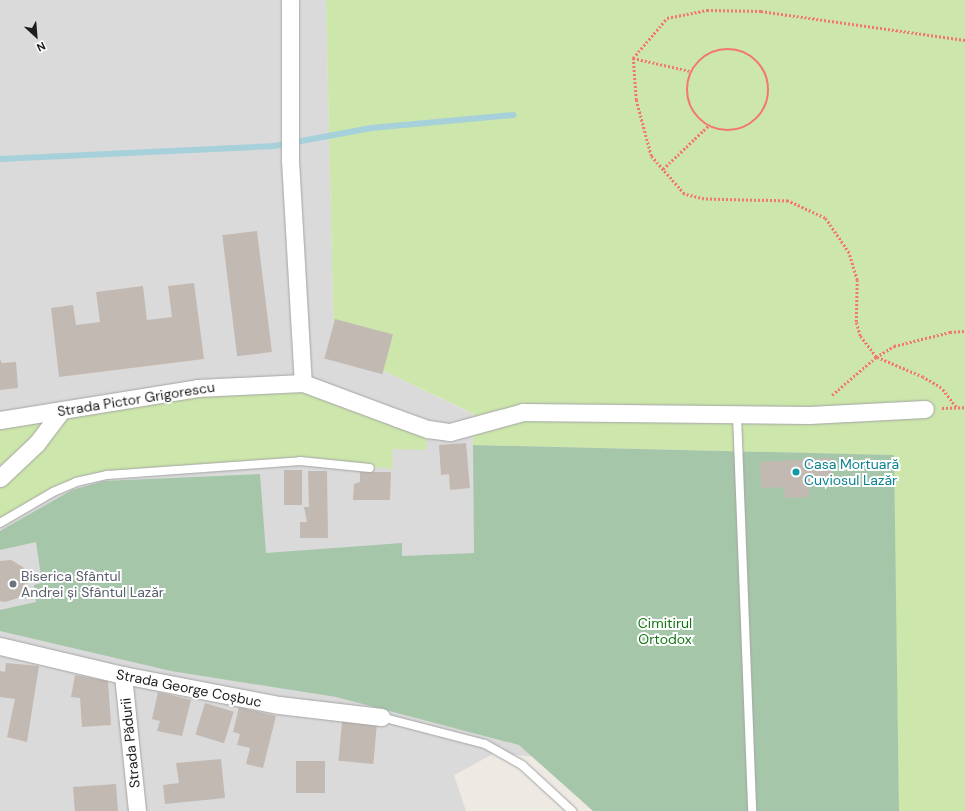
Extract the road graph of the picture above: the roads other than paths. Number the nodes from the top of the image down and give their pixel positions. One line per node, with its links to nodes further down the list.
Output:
1 (290, 0): 2 (street)
2 (303, 383): 4 (street, Strada Pictor Grigorescu); 5 (street, Strada Pictor Grigorescu)
3 (924, 409): 5 (street, Strada Pictor Grigorescu)
4 (61, 411): 6 (street, Strada Pictor Grigorescu); 8 (street)
5 (737, 415): 15 (lane)
6 (0, 420)
7 (370, 468): 9 (lane)
8 (0, 478)
9 (0, 523)
10 (0, 646): 11 (street, Strada George Coșbuc)
11 (123, 675): 12 (street, Strada George Coșbuc); 13 (street, Strada Pădurii)
12 (380, 717): 14 (lane)
13 (137, 811)
14 (572, 811)
15 (752, 811)

